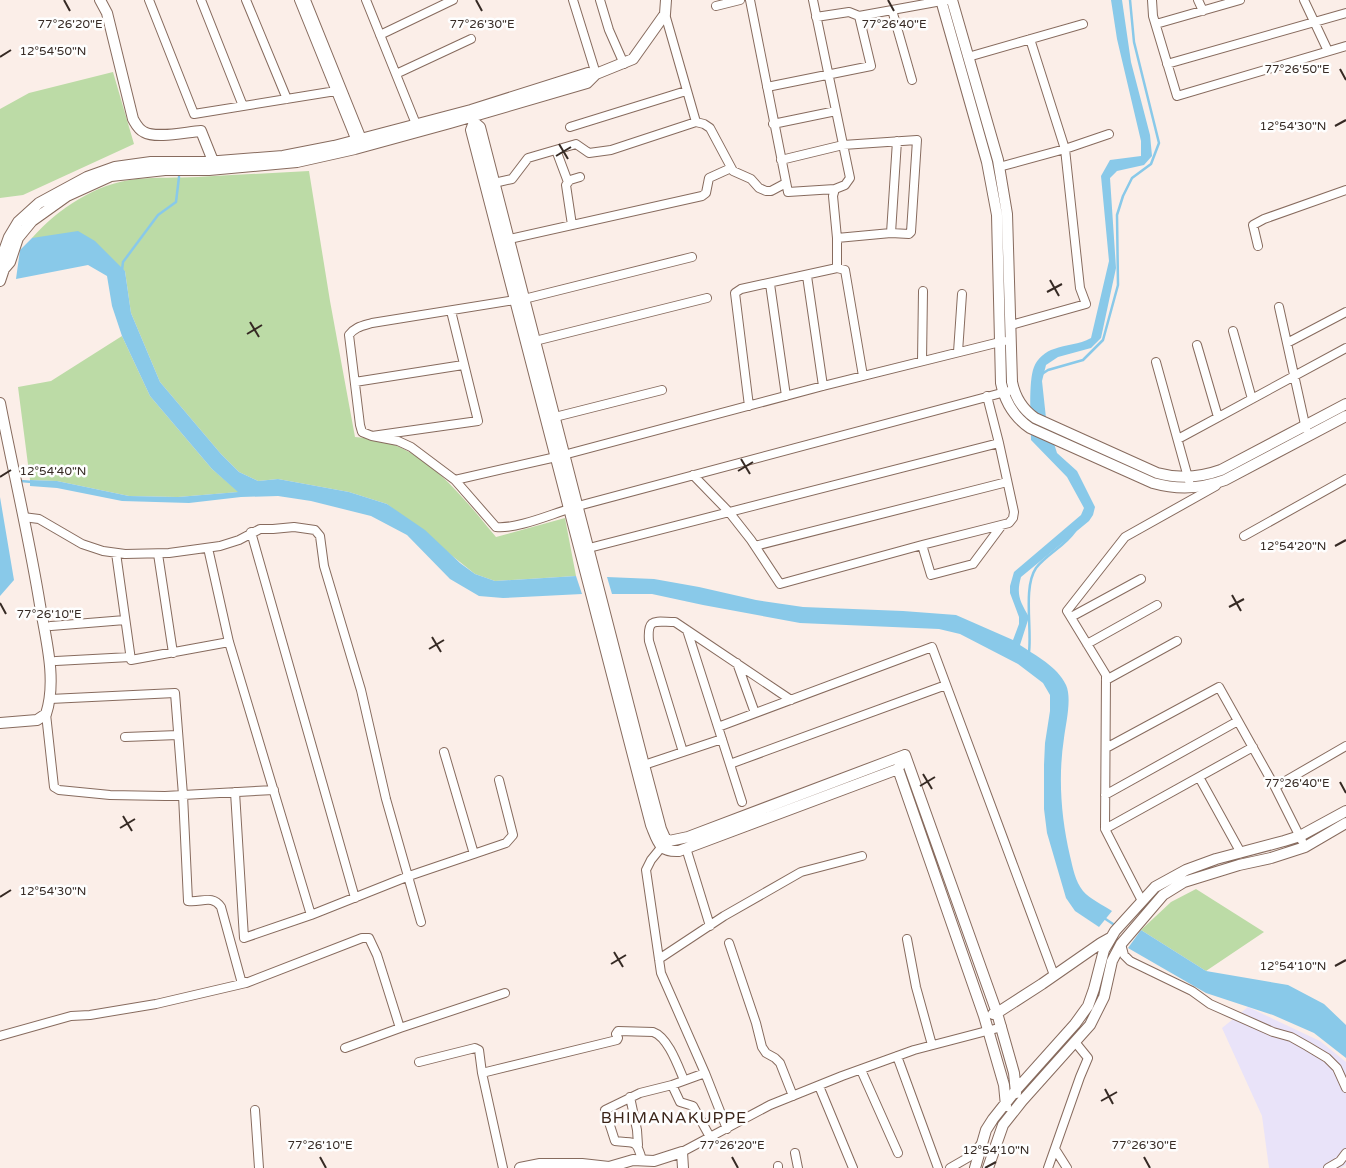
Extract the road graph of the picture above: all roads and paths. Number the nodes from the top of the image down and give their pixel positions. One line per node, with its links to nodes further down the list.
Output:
1 (100, 0): 60 (street)
2 (149, 0): 46 (street)
3 (201, 0): 46 (street)
4 (246, 0): 45 (street)
5 (299, 0): 43 (street)
6 (306, 0): 43 (street)
7 (367, 0): 30 (street)
8 (453, 0): 30 (street)
9 (572, 0): 39 (street)
10 (600, 0): 36 (street)
11 (666, 0): 24 (street)
12 (740, 0): 20 (street)
13 (750, 0): 42 (street)
14 (813, 0): 26 (street)
15 (945, 0): 21 (street); 35 (street); 89 (street)
16 (1152, 0): 29 (street)
17 (1198, 0): 22 (street)
18 (1236, 0): 22 (street)
19 (1304, 0): 27 (street)
20 (716, 6)
21 (892, 10): 25 (street); 41 (street)
22 (1203, 11): 29 (street)
23 (1346, 13): 27 (street)
24 (665, 14): 36 (street); 44 (street)
25 (859, 16): 26 (street); 40 (street)
26 (816, 17): 40 (street)
27 (1314, 22): 34 (street); 37 (street)
28 (1083, 24): 32 (street)
29 (1156, 24): 37 (street)
30 (380, 35): 38 (street)
31 (471, 39): 38 (street)
32 (1030, 39): 35 (street); 57 (street)
33 (1346, 46): 34 (street)
34 (1328, 52): 37 (street)
35 (968, 57): 61 (street)
36 (624, 64): 39 (street)
37 (1167, 64)
38 (396, 74): 50 (street)
39 (596, 74): 48 (street)
40 (829, 76): 42 (street); 47 (street)
41 (912, 80)
42 (767, 87): 51 (street)
43 (339, 91): 45 (street); 54 (street)
44 (686, 91): 49 (street); 52 (street)
45 (287, 99): 46 (street)
46 (242, 106)
47 (836, 111): 51 (street); 56 (street)
48 (473, 116): 50 (street); 65 (street); 72 (street); 76 (street)
49 (696, 122): 58 (street); 62 (street)
50 (416, 124): 54 (street)
51 (774, 124): 59 (street)
52 (570, 127)
53 (1109, 134): 57 (street)
54 (359, 140): 60 (street)
55 (897, 141): 56 (street); 70 (street); 70 (street)
56 (843, 145): 59 (street); 67 (street)
57 (1065, 149): 61 (street); 87 (street)
58 (556, 150): 64 (street); 65 (street)
59 (781, 160): 66 (street)
60 (213, 161): 76 (street)
61 (999, 167): 87 (street)
62 (730, 168): 66 (street); 69 (street)
63 (580, 177): 64 (street)
64 (568, 182): 69 (street)
65 (494, 183): 72 (street)
66 (786, 183): 67 (street)
67 (835, 189): 71 (street)
68 (1346, 190): 73 (street)
69 (572, 225): 72 (street)
70 (891, 232): 71 (street)
71 (837, 238): 75 (street)
72 (505, 240): 83 (street)
73 (1258, 246)
74 (692, 257): 83 (street)
75 (837, 268): 77 (street); 98 (street)
76 (4, 269): 78 (street)
77 (807, 276): 79 (street); 101 (street)
78 (0, 281)
79 (770, 284): 104 (street); 108 (street)
80 (923, 291): 95 (street)
81 (962, 294): 94 (street)
82 (707, 298): 90 (street)
83 (519, 299): 85 (street); 90 (street); 118 (street)
84 (1278, 308): 91 (street)
85 (451, 311): 97 (street); 100 (street)
86 (1346, 312): 91 (street)
87 (1011, 325): 89 (street)
88 (1233, 331): 106 (street)
89 (1006, 340): 94 (street); 103 (street)
90 (535, 341): 111 (street)
91 (1287, 344): 99 (street)
92 (1197, 345): 112 (street)
93 (1346, 348): 99 (street)
94 (958, 352): 95 (street)
95 (922, 361): 98 (street)
96 (1156, 362): 116 (street)
97 (463, 365): 100 (street); 114 (street)
98 (862, 376): 101 (street)
99 (1294, 376): 106 (street); 113 (street)
100 (355, 382): 114 (street)
101 (823, 386): 104 (street)
102 (662, 390): 111 (street)
103 (1009, 391): 105 (street); 124 (street); 124 (street)
104 (786, 396): 108 (street)
105 (987, 396): 117 (street); 119 (street)
106 (1252, 399): 112 (street)
107 (0, 402): 127 (street)
108 (749, 406): 118 (street)
109 (1345, 407): 113 (street)
110 (1346, 416): 115 (street)
111 (555, 417): 118 (street)
112 (1218, 417): 116 (street)
113 (1306, 426): 115 (street); 124 (street)
114 (372, 436): 122 (street)
115 (1308, 436): 120 (street)
116 (1178, 439): 124 (street)
117 (999, 443): 123 (street); 126 (street)
118 (560, 456): 122 (street); 125 (street)
119 (693, 475): 125 (street); 126 (street)
120 (1233, 476): 124 (street); 140 (street)
121 (1346, 479): 130 (street)
122 (455, 480): 125 (street)
123 (1007, 482): 128 (street); 132 (street)
124 (1190, 483)
125 (574, 507): 134 (street); 138 (street)
126 (729, 512): 132 (street); 134 (street)
127 (23, 517): 135 (street); 153 (street)
128 (1002, 525): 131 (street); 131 (street)
129 (251, 532): 133 (street); 190 (street); 191 (street)
130 (1244, 536)
131 (922, 545): 132 (street)
132 (755, 546)
133 (208, 548): 136 (street); 145 (street)
134 (589, 548): 138 (street)
135 (116, 553): 136 (street); 141 (street)
136 (158, 554): 147 (street)
137 (1141, 580): 140 (street)
138 (596, 593): 170 (street); 184 (street)
139 (1157, 605): 146 (street)
140 (1071, 617): 146 (street)
141 (125, 620): 142 (street); 148 (street)
142 (51, 626)
143 (687, 630): 150 (street); 159 (street); 167 (street)
144 (1177, 641): 151 (street)
145 (230, 642): 147 (street); 175 (street)
146 (1087, 644): 151 (street)
147 (173, 653): 148 (street)
148 (130, 657): 149 (street)
149 (56, 661)
150 (737, 663): 154 (street); 156 (street)
151 (1106, 680): 165 (street)
152 (946, 685): 154 (street); 169 (street); 201 (street)
153 (50, 699): 155 (street); 160 (street)
154 (791, 700): 156 (street)
155 (46, 714): 158 (street); 177 (street)
156 (755, 714): 159 (street)
157 (1238, 721): 164 (street); 165 (street); 178 (street)
158 (0, 723)
159 (718, 727): 162 (street)
160 (178, 735): 161 (street); 177 (street)
161 (125, 737)
162 (722, 739): 167 (street); 169 (street)
163 (1346, 746): 174 (street)
164 (1253, 747): 172 (street); 174 (street)
165 (1106, 748): 178 (street)
166 (444, 752): 188 (street)
167 (683, 752): 170 (street)
168 (905, 755): 171 (street); 184 (street); 204 (street)
169 (730, 764): 179 (street)
170 (644, 765): 184 (street)
171 (898, 769): 186 (street); 205 (street)
172 (1198, 777): 182 (street); 187 (street)
173 (499, 780): 188 (street)
174 (1275, 787): 183 (street)
175 (274, 790): 176 (street); 193 (street)
176 (235, 792): 177 (street); 193 (street)
177 (183, 795): 202 (street)
178 (1105, 795): 182 (street)
179 (742, 802)
180 (1346, 811): 183 (street)
181 (1346, 823): 185 (street)
182 (1105, 829): 192 (street)
183 (1300, 836): 185 (street); 187 (street)
184 (664, 843): 186 (street); 200 (street)
185 (1305, 847): 196 (street)
186 (686, 848): 195 (street)
187 (1241, 853): 192 (street)
188 (474, 854): 190 (street)
189 (862, 856): 195 (street)
190 (409, 876): 191 (street); 194 (street)
191 (356, 898): 193 (street)
192 (1142, 901): 197 (street)
193 (311, 915)
194 (421, 922)
195 (710, 926): 200 (street)
196 (1127, 937): 197 (street); 210 (street); 221 (street)
197 (1111, 938): 201 (street); 222 (street)
198 (907, 939): 211 (street)
199 (729, 943): 223 (street)
200 (658, 959): 217 (street)
201 (1054, 975): 204 (street)
202 (246, 983): 206 (street); 209 (street)
203 (505, 993): 206 (street)
204 (998, 1013): 205 (street); 207 (street)
205 (984, 1016): 208 (street)
206 (400, 1028): 212 (street)
207 (1002, 1028): 208 (street); 222 (street)
208 (988, 1031): 211 (street); 225 (street)
209 (0, 1036)
210 (1074, 1042): 226 (street); 233 (street)
211 (932, 1045): 213 (street)
212 (345, 1048)
213 (897, 1056): 215 (street); 246 (street)
214 (419, 1062): 216 (street)
215 (861, 1070): 220 (street); 237 (street)
216 (482, 1073): 218 (street); 241 (street)
217 (706, 1073): 218 (street); 229 (street)
218 (684, 1080): 219 (street)
219 (672, 1085): 224 (street); 230 (street)
220 (818, 1086): 223 (street); 245 (street)
221 (1346, 1088)
222 (1016, 1090): 225 (street); 226 (street)
223 (793, 1096): 229 (street)
224 (630, 1097): 232 (street); 232 (street)
225 (1006, 1102): 228 (street); 231 (street)
226 (1016, 1108): 228 (street)
227 (255, 1110): 240 (street)
228 (1006, 1121): 249 (street)
229 (727, 1128): 230 (street)
230 (710, 1137): 234 (street)
231 (982, 1143): 247 (street); 248 (street)
232 (638, 1145): 238 (street)
233 (1055, 1149): 250 (street); 251 (street)
234 (682, 1152): 238 (street); 243 (street)
235 (795, 1153): 244 (street)
236 (1346, 1153): 252 (street)
237 (898, 1154)
238 (642, 1160): 239 (street)
239 (596, 1167): 242 (street)
240 (258, 1168)
241 (503, 1168)
242 (520, 1168)
243 (683, 1168)
244 (798, 1168)
245 (852, 1168)
246 (938, 1168)
247 (950, 1168)
248 (975, 1168)
249 (988, 1168)
250 (1048, 1168)
251 (1068, 1168)
252 (1328, 1168)

